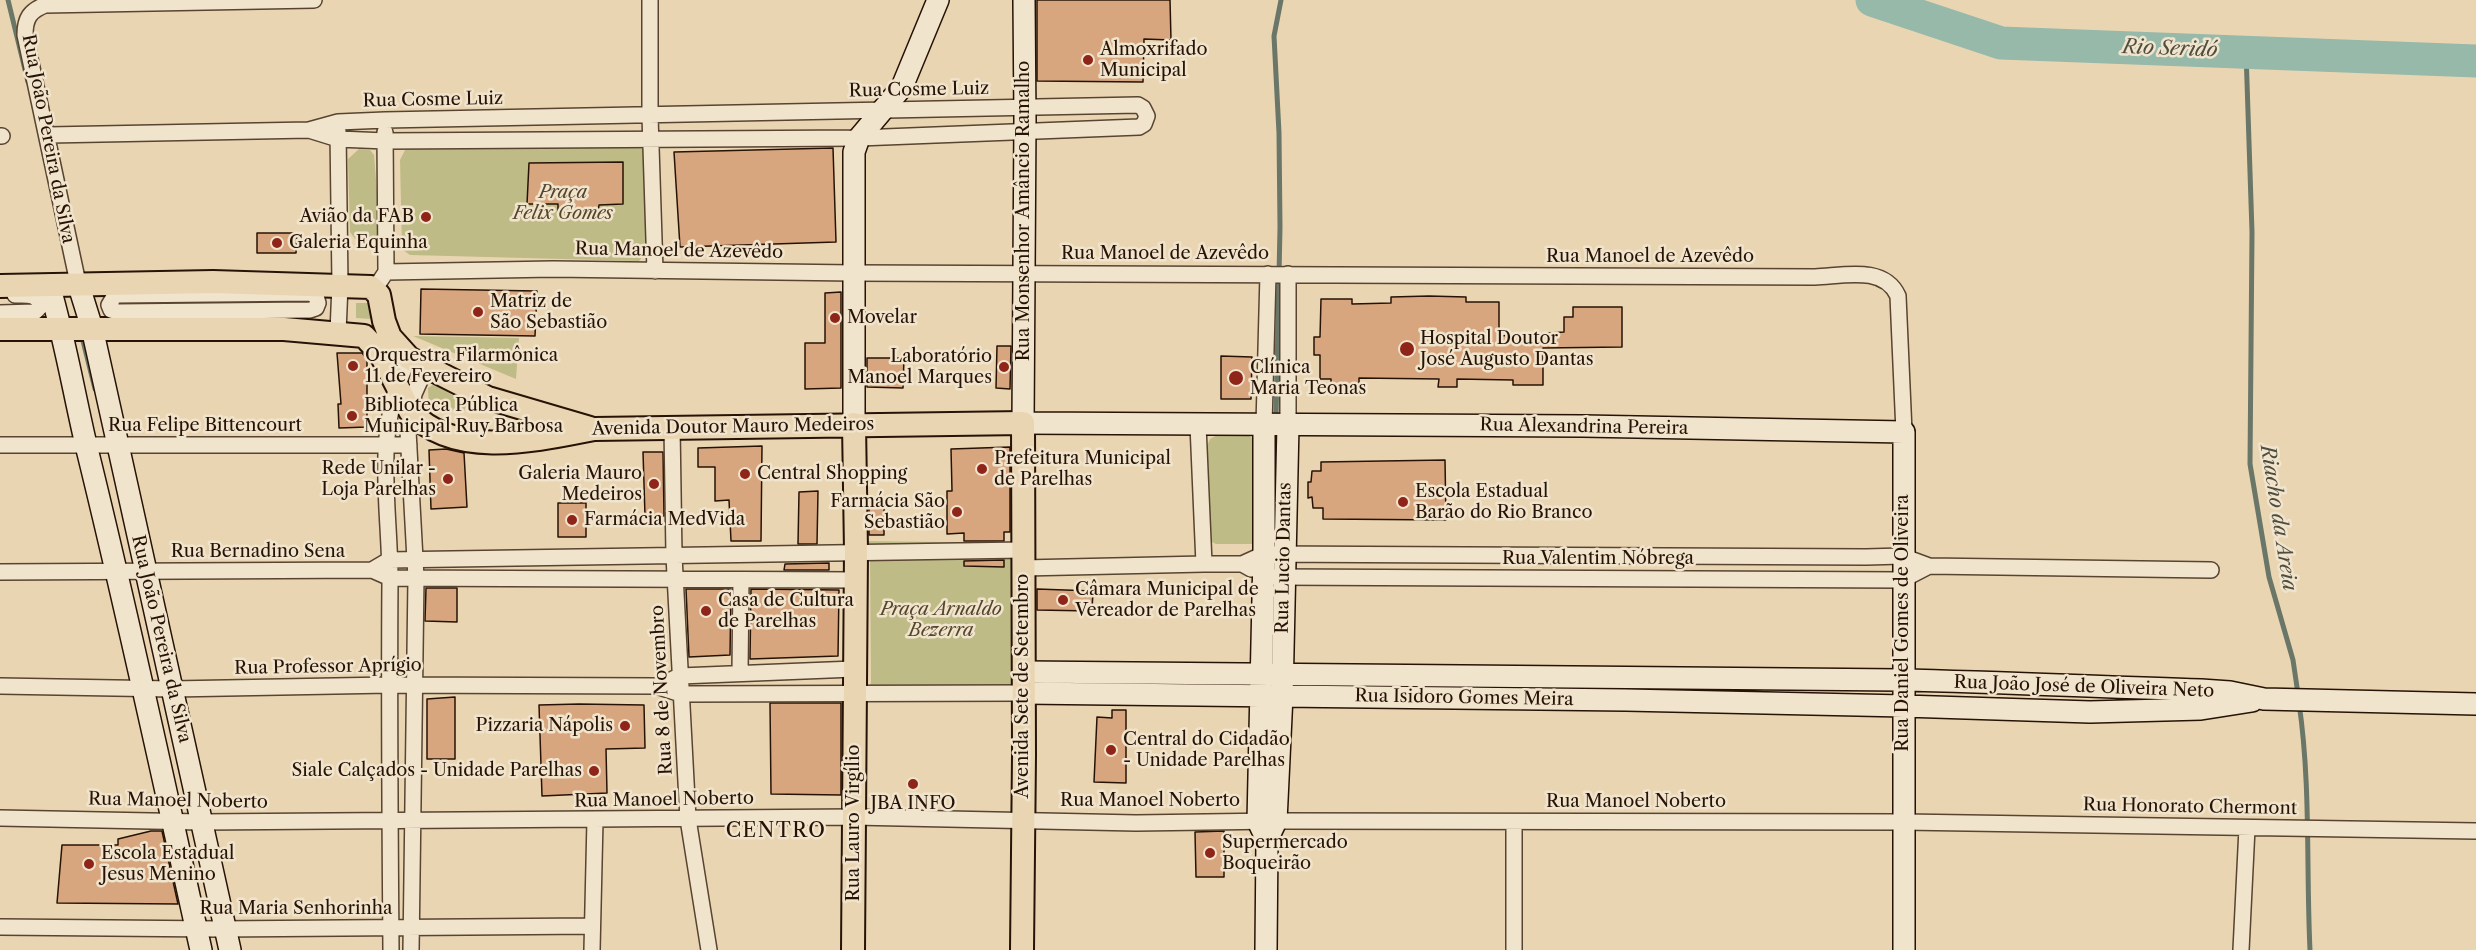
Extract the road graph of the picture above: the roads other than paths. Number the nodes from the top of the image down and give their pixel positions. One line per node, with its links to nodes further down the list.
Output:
1 (314, 0): 12 (street, Rua João Pereira da Silva)
2 (650, 0): 7 (street)
3 (938, 0): 6 (street)
4 (1024, 0): 5 (street, Rua Monsenhor Amâncio Ramalho)
5 (1025, 107): 6 (street, Rua Cosme Luiz); 11 (street, Rua Monsenhor Amâncio Ramalho); 11 (street, Rua Cosme Luiz)
6 (884, 111): 7 (street, Rua Cosme Luiz); 13 (street)
7 (650, 116): 8 (street, Rua Cosme Luiz); 15 (street)
8 (385, 120): 9 (street, Rua Cosme Luiz); 16 (street)
9 (338, 122): 10 (street, Rua Cosme Luiz); 14 (street)
10 (309, 130): 12 (street, Rua Cosme Luiz); 14 (street, Rua Cosme Luiz)
11 (1025, 132): 13 (street, Rua Cosme Luiz); 19 (street, Rua Monsenhor Amâncio Ramalho)
12 (49, 135): 23 (street, Rua João Pereira da Silva)
13 (859, 138): 15 (street, Rua Cosme Luiz); 18 (street)
14 (338, 139): 16 (street, Rua Cosme Luiz); 25 (street)
15 (651, 140): 16 (street, Rua Cosme Luiz); 17 (street)
16 (386, 141): 22 (street)
17 (654, 271): 18 (street, Rua Manoel de Azevêdo); 22 (street, Rua Manoel de Azevêdo)
18 (854, 273): 19 (street, Rua Manoel de Azevêdo); 41 (street)
19 (1023, 273): 20 (street, Rua Manoel de Azevêdo); 40 (street, Rua Monsenhor Amâncio Ramalho)
20 (1268, 274): 21 (street, Rua Manoel de Azevêdo); 43 (street, Rua Lucio Dantas)
21 (1288, 274): 29 (street, Rua Manoel de Azevêdo); 44 (street, Rua Lucio Dantas)
22 (380, 281): 25 (main road); 31 (main road)
23 (78, 284): 24 (main road); 25 (main road); 32 (street, Rua João Pereira da Silva)
24 (49, 285): 26 (main road); 34 (street, Rua João Pereira da Silva)
25 (340, 285): 35 (street)
26 (0, 286)
27 (0, 295): 30 (street)
28 (115, 295): 28 (street)
29 (1898, 296): 47 (street, Rua Daniel Gomes de Oliveira)
30 (0, 313)
31 (384, 321): 36 (main road); 37 (main road)
32 (92, 328): 34 (main road); 35 (main road); 51 (street, Rua João Pereira da Silva)
33 (0, 329): 34 (main road)
34 (62, 329): 49 (street, Rua João Pereira da Silva)
35 (338, 332): 36 (main road)
36 (364, 336): 38 (main road, Avenida Doutor Mauro Medeiros)
37 (418, 362): 38 (street); 39 (street); 46 (main road)
38 (397, 385): 39 (main road, Avenida Doutor Mauro Medeiros); 52 (street)
39 (410, 411): 46 (main road, Avenida Doutor Mauro Medeiros); 50 (street)
40 (1023, 423): 41 (main road, Avenida Doutor Mauro Medeiros); 42 (street, Rua Alexandrina Pereira); 57 (main road, Avenida Sete de Setembro)
41 (854, 424): 45 (main road, Avenida Doutor Mauro Medeiros); 53 (main road, Rua Lauro Virgílio)
42 (1198, 425): 43 (street, Rua Alexandrina Pereira); 60 (street)
43 (1264, 425): 44 (street, Rua Alexandrina Pereira); 54 (street, Rua Lucio Dantas)
44 (1288, 425): 47 (street, Rua Alexandrina Pereira); 54 (street, Rua Lucio Dantas)
45 (672, 427): 46 (main road, Avenida Doutor Mauro Medeiros); 55 (street, Rua 8 de Novembro)
46 (594, 429)
47 (1904, 432): 56 (street, Rua Daniel Gomes de Oliveira)
48 (0, 445): 49 (street, Rua Felipe Bittencourt)
49 (86, 445): 51 (street, Rua Felipe Bittencourt); 66 (street, Rua João Pereira da Silva)
50 (409, 445): 52 (street, Rua Felipe Bittencourt); 59 (street)
51 (118, 446): 52 (street, Rua Felipe Bittencourt); 67 (street, Rua João Pereira da Silva)
52 (384, 446): 58 (street)
53 (856, 553): 55 (street); 57 (street); 71 (street); 73 (main road, Rua Lauro Virgílio)
54 (1274, 554): 56 (street, Rua Valentim Nóbrega); 61 (street); 68 (street, Rua Lucio Dantas)
55 (674, 556): 59 (street); 71 (street, Rua 8 de Novembro)
56 (1902, 556): 62 (street, Rua Valentim Nóbrega); 74 (street, Rua Daniel Gomes de Oliveira)
57 (1023, 559): 60 (street); 81 (main road, Avenida Sete de Setembro)
58 (389, 560): 59 (street); 63 (street, Rua Bernadino Sena); 69 (street)
59 (416, 560): 70 (street)
60 (1204, 564): 61 (street)
61 (1242, 564): 68 (street)
62 (1929, 566): 64 (street, Rua Valentim Nóbrega); 74 (street, Rua Valentim Nóbrega)
63 (372, 570): 67 (street, Rua Bernadino Sena); 69 (street, Rua Bernadino Sena)
64 (2211, 570)
65 (0, 572): 66 (street, Rua Bernadino Sena)
66 (118, 572): 67 (street, Rua Bernadino Sena); 87 (street, Rua João Pereira da Silva)
67 (145, 572): 88 (street, Rua João Pereira da Silva)
68 (1273, 576): 74 (street, Rua Valentim Nóbrega); 86 (street, Rua Lucio Dantas)
69 (390, 578): 70 (street, Rua Bernadino Sena); 82 (street)
70 (416, 578): 71 (street, Rua Bernadino Sena); 83 (street)
71 (676, 580): 72 (street, Rua Bernadino Sena); 77 (street, Rua 8 de Novembro)
72 (741, 580): 73 (street, Rua Bernadino Sena); 76 (street)
73 (856, 580): 75 (main road, Rua Lauro Virgílio)
74 (1902, 580): 80 (street, Rua Daniel Gomes de Oliveira)
75 (854, 669): 76 (street, Rua Professor Aprígio); 90 (main road, Rua Lauro Virgílio)
76 (740, 672): 77 (street, Rua Professor Aprígio)
77 (680, 676): 85 (street, Rua Professor Aprígio); 89 (street, Rua 8 de Novembro)
78 (1493, 676): 79 (street, Rua Isidoro Gomes Meira); 86 (street, Rua Isidoro Gomes Meira); 92 (street)
79 (1626, 677): 80 (street, Rua Isidoro Gomes Meira); 93 (street)
80 (1904, 680): 91 (street, Rua João José de Oliveira Neto); 95 (street, Rua Daniel Gomes de Oliveira)
81 (1024, 683): 86 (street, Rua Isidoro Gomes Meira); 90 (street, Rua Professor Aprígio); 99 (main road, Avenida Sete de Setembro)
82 (389, 685): 83 (street, Rua Professor Aprígio); 88 (street, Rua Professor Aprígio); 100 (street)
83 (414, 685): 85 (street, Rua Professor Aprígio); 103 (street)
84 (0, 686): 87 (street, Rua Professor Aprígio)
85 (656, 686): 89 (street, Rua Professor Aprígio)
86 (1272, 686): 92 (street, Rua Isidoro Gomes Meira); 107 (street, Rua Lucio Dantas)
87 (142, 687): 88 (street, Rua Professor Aprígio); 102 (street, Rua João Pereira da Silva)
88 (172, 689): 104 (street, Rua João Pereira da Silva)
89 (681, 694): 90 (street, Rua Professor Aprígio); 98 (street, Rua 8 de Novembro)
90 (855, 695): 97 (main road, Rua Lauro Virgílio)
91 (2264, 699): 94 (street, Rua João José de Oliveira Neto); 95 (street, Rua João José de Oliveira Neto)
92 (1492, 700): 93 (street, Rua Isidoro Gomes Meira)
93 (1626, 700): 95 (street, Rua Isidoro Gomes Meira)
94 (2476, 704)
95 (1904, 706): 106 (street, Rua Daniel Gomes de Oliveira)
96 (0, 818): 102 (street, Rua Manoel Noberto)
97 (854, 818): 98 (street, Rua Manoel Noberto); 99 (street, Rua Manoel Noberto); 122 (main road, Rua Lauro Virgílio)
98 (688, 819): 101 (street, Rua Manoel Noberto); 121 (street, Rua 8 de Novembro)
99 (1023, 819): 107 (street, Rua Manoel Noberto); 123 (main road, Avenida Sete de Setembro)
100 (391, 820): 103 (street, Rua Manoel Noberto); 104 (street, Rua Manoel Noberto); 112 (street)
101 (595, 820): 103 (street, Rua Manoel Noberto); 110 (street)
102 (172, 821): 104 (street, Rua Manoel Noberto); 114 (street, Rua João Pereira da Silva)
103 (413, 821): 113 (street)
104 (201, 822): 115 (street, Rua João Pereira da Silva)
105 (1514, 822): 106 (street, Rua Manoel Noberto); 107 (street, Rua Manoel Noberto); 125 (street)
106 (1904, 822): 108 (street, Rua Honorato Chermont); 126 (street, Rua Daniel Gomes de Oliveira)
107 (1267, 827): 124 (street, Rua Lucio Dantas)
108 (2247, 828): 109 (street, Rua Honorato Chermont); 127 (street)
109 (2476, 831)
110 (592, 926): 113 (street, Rua Maria Senhorinha); 120 (street)
111 (0, 927): 114 (street, Rua Maria Senhorinha)
112 (391, 928): 113 (street, Rua Maria Senhorinha); 115 (street, Rua Maria Senhorinha); 118 (street)
113 (411, 928): 119 (street)
114 (196, 929): 115 (street, Rua Maria Senhorinha); 116 (street, Rua João Pereira da Silva)
115 (225, 929): 117 (street, Rua João Pereira da Silva)
116 (201, 950)
117 (230, 950)
118 (391, 950)
119 (411, 950)
120 (592, 950)
121 (709, 950)
122 (853, 950)
123 (1022, 950)
124 (1266, 950)
125 (1514, 950)
126 (1904, 950)
127 (2241, 950)

